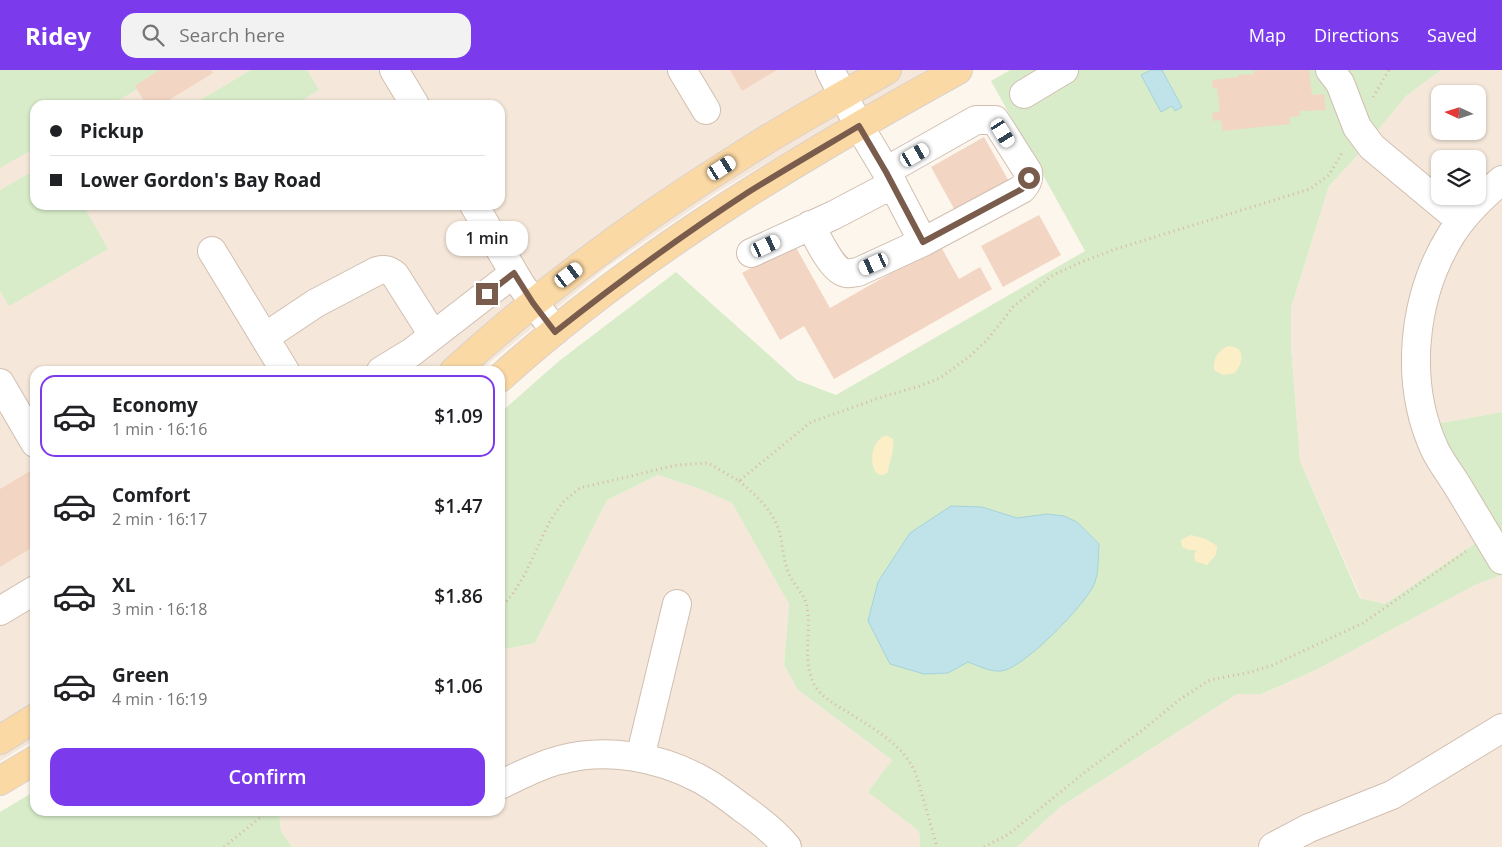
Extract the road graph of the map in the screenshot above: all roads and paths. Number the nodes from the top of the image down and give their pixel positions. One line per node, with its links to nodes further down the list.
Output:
1 (394, 70): 11 (street)
2 (682, 70): 12 (street)
3 (830, 70): 10 (street)
4 (887, 70): 10 (main road)
5 (958, 70): 13 (main road)
6 (1064, 70): 9 (street)
7 (1330, 70): 14 (street)
8 (1389, 70): 14 (path)
9 (1024, 94)
10 (843, 95): 13 (street); 24 (main road)
11 (412, 100)
12 (706, 110)
13 (859, 126): 15 (street); 25 (main road)
14 (1357, 126): 18 (street); 34 (path)
15 (890, 178): 19 (street); 20 (street); 20 (street)
16 (1502, 180): 18 (street)
17 (477, 210): 23 (street)
18 (1461, 221): 35 (street)
19 (810, 225): 20 (street); 22 (street)
20 (923, 242)
21 (212, 251): 27 (street)
22 (751, 253)
23 (514, 273): 24 (street); 26 (street)
24 (533, 303): 25 (street); 30 (main road)
25 (555, 332): 31 (main road)
26 (433, 335): 27 (street); 29 (street)
27 (265, 337): 28 (street)
28 (282, 366)
29 (389, 366)
30 (460, 366)
31 (505, 374)
32 (0, 383): 33 (street)
33 (30, 434)
34 (739, 481): 38 (path); 51 (path)
35 (1488, 536): 36 (street); 52 (path)
36 (1502, 560)
37 (30, 593): 40 (street)
38 (505, 603)
39 (677, 604): 44 (street)
40 (0, 611)
41 (30, 721): 43 (main road)
42 (1502, 728): 53 (street)
43 (0, 740)
44 (640, 758): 47 (street); 50 (street)
45 (30, 763): 46 (main road)
46 (0, 781)
47 (505, 783)
48 (262, 816): 49 (path)
49 (224, 847)
50 (787, 847)
51 (937, 847)
52 (984, 847)
53 (1273, 847)

